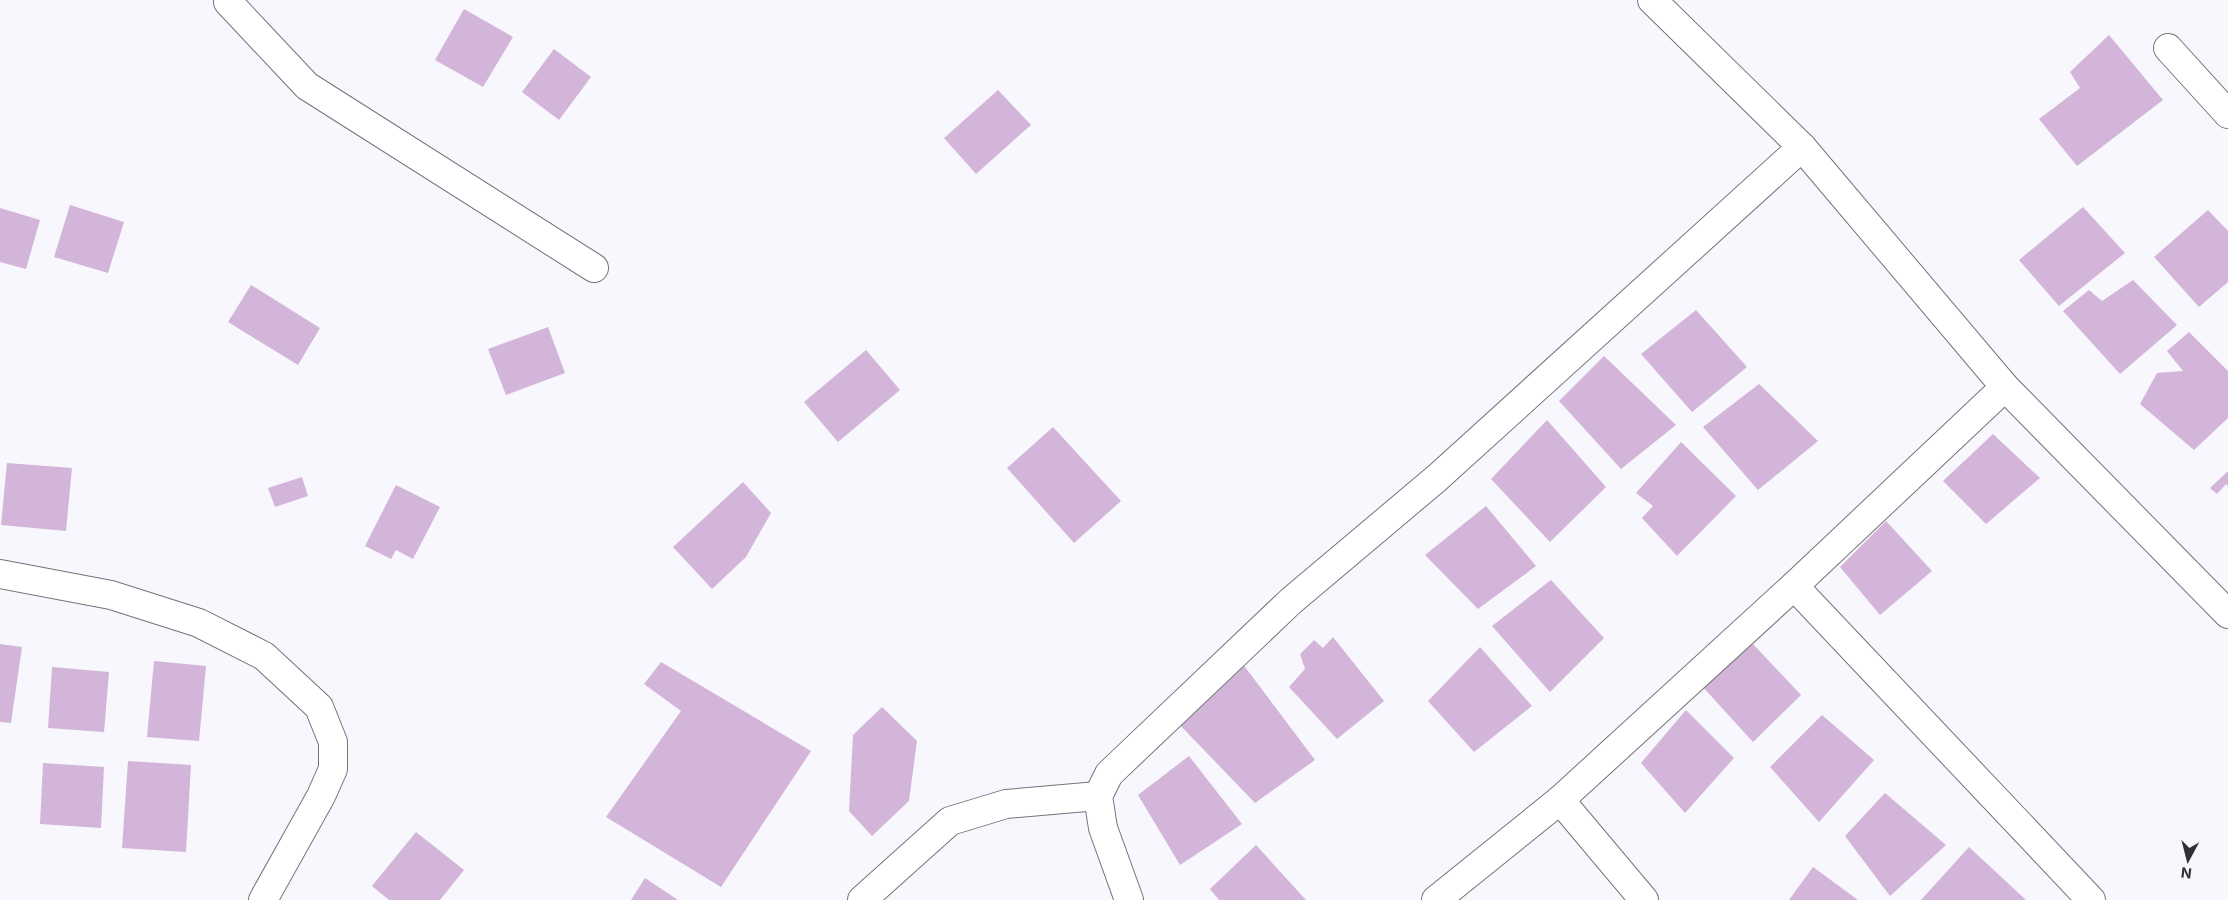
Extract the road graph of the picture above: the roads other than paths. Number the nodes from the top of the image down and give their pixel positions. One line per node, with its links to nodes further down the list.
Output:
1 (1652, 0): 5 (street)
2 (226, 1): 6 (street)
3 (2168, 48): 4 (street)
4 (2228, 114)
5 (1802, 147): 7 (street); 11 (street)
6 (594, 268)
7 (2005, 387): 9 (street); 10 (street)
8 (0, 574): 13 (street)
9 (1794, 586): 12 (street); 18 (street)
10 (2228, 614)
11 (1098, 796): 14 (street); 15 (street)
12 (1560, 800): 16 (street); 17 (street)
13 (263, 900)
14 (862, 900)
15 (1129, 900)
16 (1436, 900)
17 (1644, 900)
18 (2091, 900)

